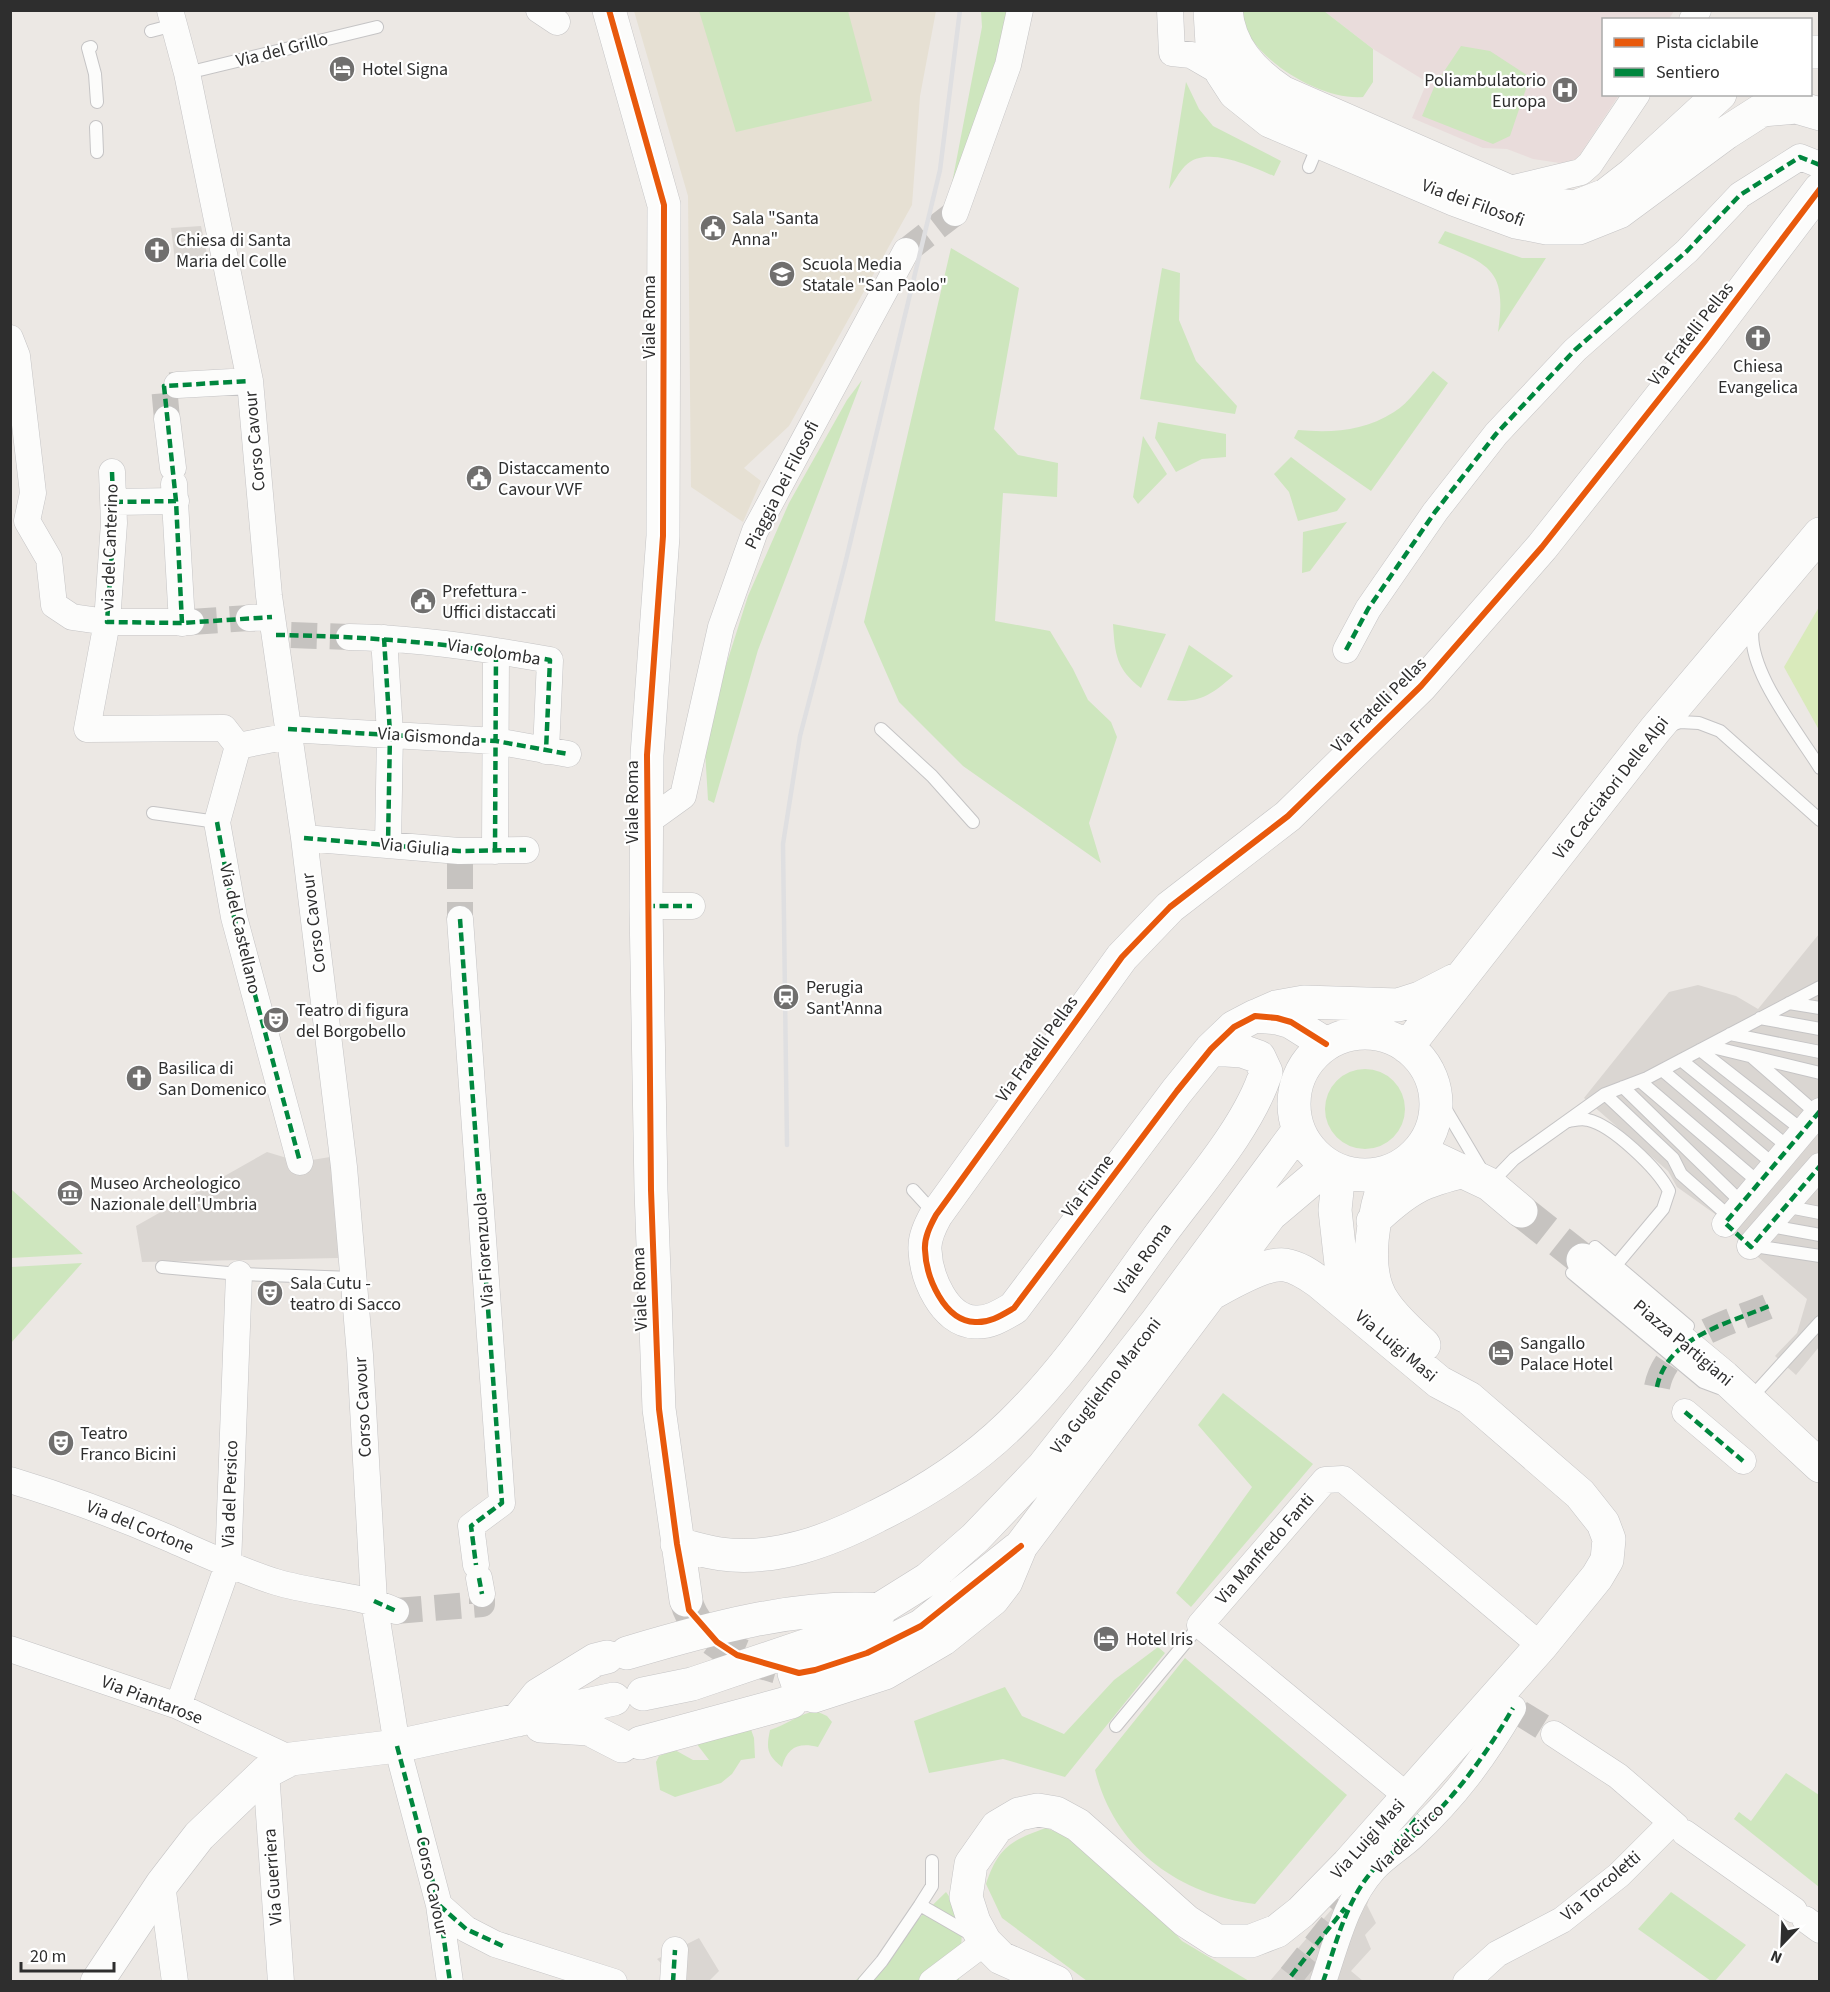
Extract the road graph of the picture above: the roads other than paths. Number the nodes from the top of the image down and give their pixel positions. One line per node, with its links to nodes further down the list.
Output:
1 (609, 10): 49 (street, Viale Roma)
2 (1020, 10): 22 (street)
3 (1170, 10): 10 (street)
4 (1210, 10): 10 (street, Via dei Filosofi)
5 (1226, 10): 15 (street, Via dei Filosofi)
6 (165, 22): 9 (street, Corso Cavour)
7 (377, 27): 9 (lane, Via del Grillo)
8 (91, 47): 13 (lane)
9 (187, 73): 25 (street, Corso Cavour)
10 (1222, 73): 18 (street, Via dei Filosofi)
11 (1636, 96): 21 (street)
12 (1718, 96): 21 (street, Via dei Filosofi)
13 (97, 102)
14 (1820, 114): 18 (street, Via dei Filosofi)
15 (1354, 123): 18 (lane); 21 (street, Via dei Filosofi)
16 (96, 127): 17 (lane)
17 (97, 152)
18 (1314, 154)
19 (1820, 165): 36 (street)
20 (1820, 189): 102 (street, Via Fratelli Pellas)
21 (1506, 190)
22 (955, 213)
23 (906, 251): 49 (street, Piaggia Dei Filosofi)
24 (10, 338): 33 (street)
25 (250, 381): 26 (street); 40 (street, Corso Cavour)
26 (177, 385)
27 (167, 419): 29 (street)
28 (112, 472): 30 (street, via del Canterino)
29 (174, 485): 30 (street); 33 (street)
30 (114, 502): 33 (street, via del Canterino)
31 (1820, 534): 32 (street, Via Cacciatori Delle Alpi)
32 (1755, 613): 39 (street, Via Cacciatori Delle Alpi); 45 (lane)
33 (107, 622): 43 (street, via del Canterino)
34 (349, 637): 35 (street, Via Colomba)
35 (384, 638): 37 (street, Via Colomba); 41 (street)
36 (1346, 650)
37 (496, 651): 42 (street); 44 (street, Via Colomba)
38 (881, 729): 50 (lane)
39 (1655, 730): 47 (lane); 58 (street, Via Cacciatori Delle Alpi)
40 (289, 732): 41 (street, Via Gismonda); 43 (street); 51 (street, Corso Cavour)
41 (390, 733): 42 (street, Via Gismonda); 52 (street)
42 (496, 741): 44 (street, Via Gismonda); 54 (street)
43 (238, 746): 48 (street, Via del Castellano)
44 (557, 752)
45 (1820, 768)
46 (153, 813): 48 (lane)
47 (1820, 820)
48 (217, 822): 87 (street, Via del Castellano)
49 (647, 822): 55 (street, Viale Roma)
50 (973, 822)
51 (304, 838): 52 (street, Via Giulia); 113 (street, Corso Cavour)
52 (388, 845): 54 (street, Via Giulia)
53 (526, 850): 54 (street, Via Giulia)
54 (495, 851)
55 (646, 906): 56 (street); 124 (street, Viale Roma)
56 (692, 906)
57 (460, 919): 126 (street, Via Fiorenzuola)
58 (1462, 975): 61 (street); 68 (street, Via Cacciatori Delle Alpi)
59 (1820, 987): 60 (lane)
60 (1788, 1003): 62 (lane); 63 (lane)
61 (1381, 1006): 64 (street); 67 (street)
62 (1820, 1008)
63 (1760, 1018): 65 (lane); 66 (lane)
64 (1245, 1022): 67 (street); 70 (street, Via Fiume); 74 (street)
65 (1820, 1029)
66 (1730, 1034): 69 (lane); 71 (lane)
67 (1336, 1040): 68 (street); 74 (street)
68 (1407, 1047): 79 (street)
69 (1704, 1048): 72 (lane); 73 (lane); 84 (lane)
70 (1211, 1049): 89 (street, Viale Roma); 102 (street, Via Fiume)
71 (1820, 1052)
72 (1751, 1057): 76 (lane); 81 (lane)
73 (1681, 1060): 75 (lane); 85 (lane)
74 (1303, 1068): 82 (street)
75 (1662, 1070): 77 (lane); 88 (lane)
76 (1820, 1074)
77 (1641, 1081): 78 (lane); 94 (lane)
78 (1623, 1088): 80 (lane); 98 (lane)
79 (1436, 1093): 86 (street); 93 (lane)
80 (1605, 1095): 83 (lane); 103 (lane)
81 (1817, 1112): 103 (street)
82 (1296, 1120): 89 (street, Viale Roma); 91 (street); 129 (street, Via Guglielmo Marconi)
83 (1565, 1122): 93 (lane); 110 (lane)
84 (1801, 1129)
85 (1787, 1146)
86 (1419, 1151): 92 (street); 93 (street)
87 (300, 1162)
88 (1772, 1163)
89 (1212, 1165): 124 (street, Viale Roma)
90 (1820, 1166): 107 (street)
91 (1334, 1168): 92 (street); 114 (street); 115 (street, Via Guglielmo Marconi)
92 (1388, 1172): 104 (street, Via Luigi Masi)
93 (1478, 1178): 100 (street); 104 (street)
94 (1756, 1180)
95 (1804, 1186): 96 (lane)
96 (1820, 1189)
97 (913, 1190): 102 (lane)
98 (1736, 1197)
99 (1789, 1207): 101 (lane)
100 (1521, 1211)
101 (1820, 1213)
102 (936, 1215)
103 (1724, 1217)
104 (1374, 1221): 109 (street, Via Luigi Masi)
105 (1771, 1226): 106 (lane)
106 (1820, 1235)
107 (1752, 1246): 108 (lane)
108 (1820, 1256)
109 (1373, 1261): 114 (street); 119 (street, Via Luigi Masi)
110 (1594, 1264): 117 (lane); 118 (street, Piazza Partigiani)
111 (162, 1267): 112 (lane)
112 (239, 1274): 113 (lane); 125 (street, Via del Persico)
113 (353, 1278): 128 (street, Corso Cavour)
114 (1338, 1292): 115 (street); 119 (street, Via Luigi Masi)
115 (1206, 1296): 133 (street, Via Guglielmo Marconi)
116 (1820, 1322): 118 (lane)
117 (1710, 1346)
118 (1757, 1392): 122 (street, Piazza Partigiani)
119 (1469, 1398): 131 (street, Via Luigi Masi)
120 (1685, 1412): 121 (street)
121 (1743, 1461)
122 (1820, 1466)
123 (10, 1480): 125 (street, Via del Cortone)
124 (677, 1544): 127 (street, Viale Roma)
125 (228, 1565): 128 (street, Via del Cortone); 135 (street, Via del Persico)
126 (479, 1579)
127 (686, 1600)
128 (385, 1606): 139 (street, Corso Cavour)
129 (881, 1611): 133 (street, Via Guglielmo Marconi); 136 (street)
130 (1200, 1625): 131 (street, Via Manfredo Fanti); 137 (lane); 141 (street)
131 (1541, 1646): 134 (street, Via Luigi Masi)
132 (10, 1649): 135 (street, Via Piantarose)
133 (804, 1670): 136 (street, Via Guglielmo Marconi); 136 (street, Via Guglielmo Marconi)
134 (1510, 1705): 141 (street, Via Luigi Masi); 159 (street, Via del Circo)
135 (178, 1706): 140 (street, Via Piantarose)
136 (518, 1720): 139 (street, Via Guglielmo Marconi)
137 (1116, 1726)
138 (1554, 1734): 142 (street)
139 (397, 1746): 140 (street, Via Guglielmo Marconi); 145 (street, Corso Cavour)
140 (278, 1765): 144 (street); 153 (street, Via Guerriera)
141 (1407, 1796): 148 (street, Via Luigi Masi)
142 (1677, 1828): 147 (street); 160 (street, Via Torcoletti)
143 (932, 1861): 146 (lane)
144 (162, 1884): 151 (street); 152 (street)
145 (439, 1905): 154 (street, Corso Cavour); 155 (street)
146 (920, 1905): 148 (lane); 157 (lane)
147 (1806, 1920)
148 (985, 1942): 150 (street); 158 (street)
149 (675, 1950): 156 (street)
150 (1054, 1980)
151 (97, 1982)
152 (175, 1982)
153 (281, 1982)
154 (450, 1982)
155 (614, 1982)
156 (673, 1982)
157 (864, 1982)
158 (932, 1982)
159 (1323, 1982)
160 (1466, 1982)

